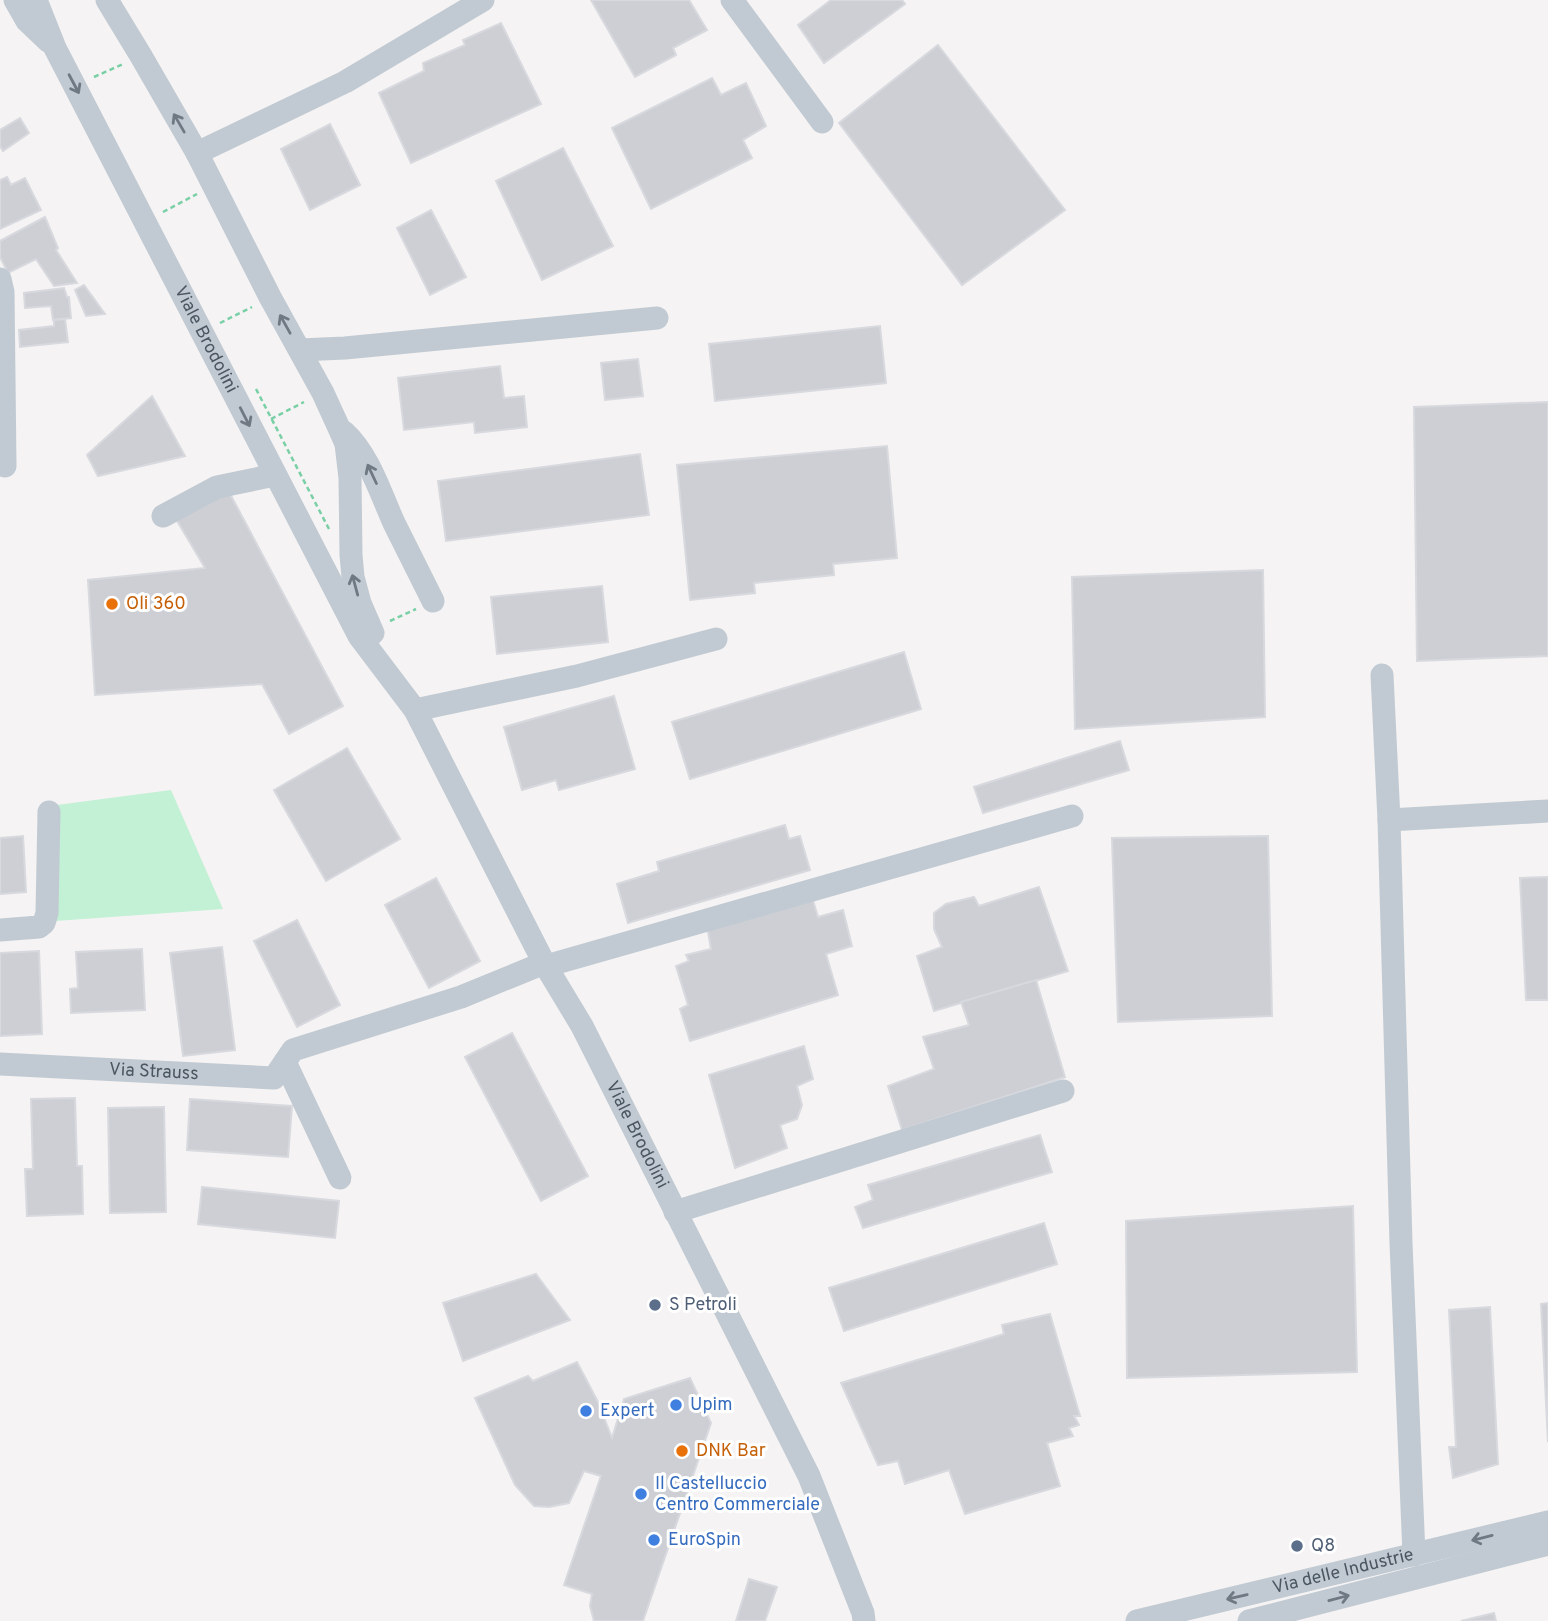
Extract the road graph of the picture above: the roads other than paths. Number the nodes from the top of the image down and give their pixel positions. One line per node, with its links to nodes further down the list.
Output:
1 (16, 0): 6 (street)
2 (36, 0): 6 (street, Viale Brodolini)
3 (107, 0): 8 (street, Viale Brodolini, one-way to 3)
4 (483, 0): 8 (street)
5 (732, 0): 7 (street)
6 (55, 48): 15 (street, Viale Brodolini, one-way to 15)
7 (822, 122)
8 (197, 153): 12 (street, Viale Brodolini, one-way to 8)
9 (0, 279): 10 (street)
10 (1, 309): 14 (street)
11 (657, 318): 12 (street)
12 (300, 350): 13 (street, Viale Brodolini)
13 (339, 428): 17 (street, Viale Brodolini); 18 (street, one-way to 13)
14 (5, 466)
15 (275, 475): 16 (street); 21 (street, Viale Brodolini)
16 (163, 516)
17 (351, 516): 18 (street); 21 (street, Viale Brodolini, one-way to 17)
18 (396, 526): 19 (street)
19 (433, 601)
20 (716, 639): 23 (street)
21 (387, 672): 23 (street, Viale Brodolini)
22 (1382, 675): 27 (street)
23 (415, 710): 29 (street, Viale Brodolini)
24 (1548, 811): 27 (street)
25 (49, 812): 28 (street)
26 (1072, 816): 29 (street)
27 (1390, 820): 37 (street)
28 (0, 930)
29 (545, 964): 30 (street); 34 (street, Viale Brodolini)
30 (289, 1056): 31 (street, Via Strauss); 33 (street)
31 (0, 1064)
32 (1063, 1091): 34 (street)
33 (340, 1178)
34 (675, 1212): 38 (street, Viale Brodolini)
35 (1548, 1522): 37 (street, Via delle Industrie, one-way to 37)
36 (1548, 1544): 40 (street, Via delle Industrie, one-way to 36)
37 (1414, 1555): 39 (street, Via delle Industrie, one-way to 39)
38 (866, 1618)
39 (1137, 1621)
40 (1249, 1621)

